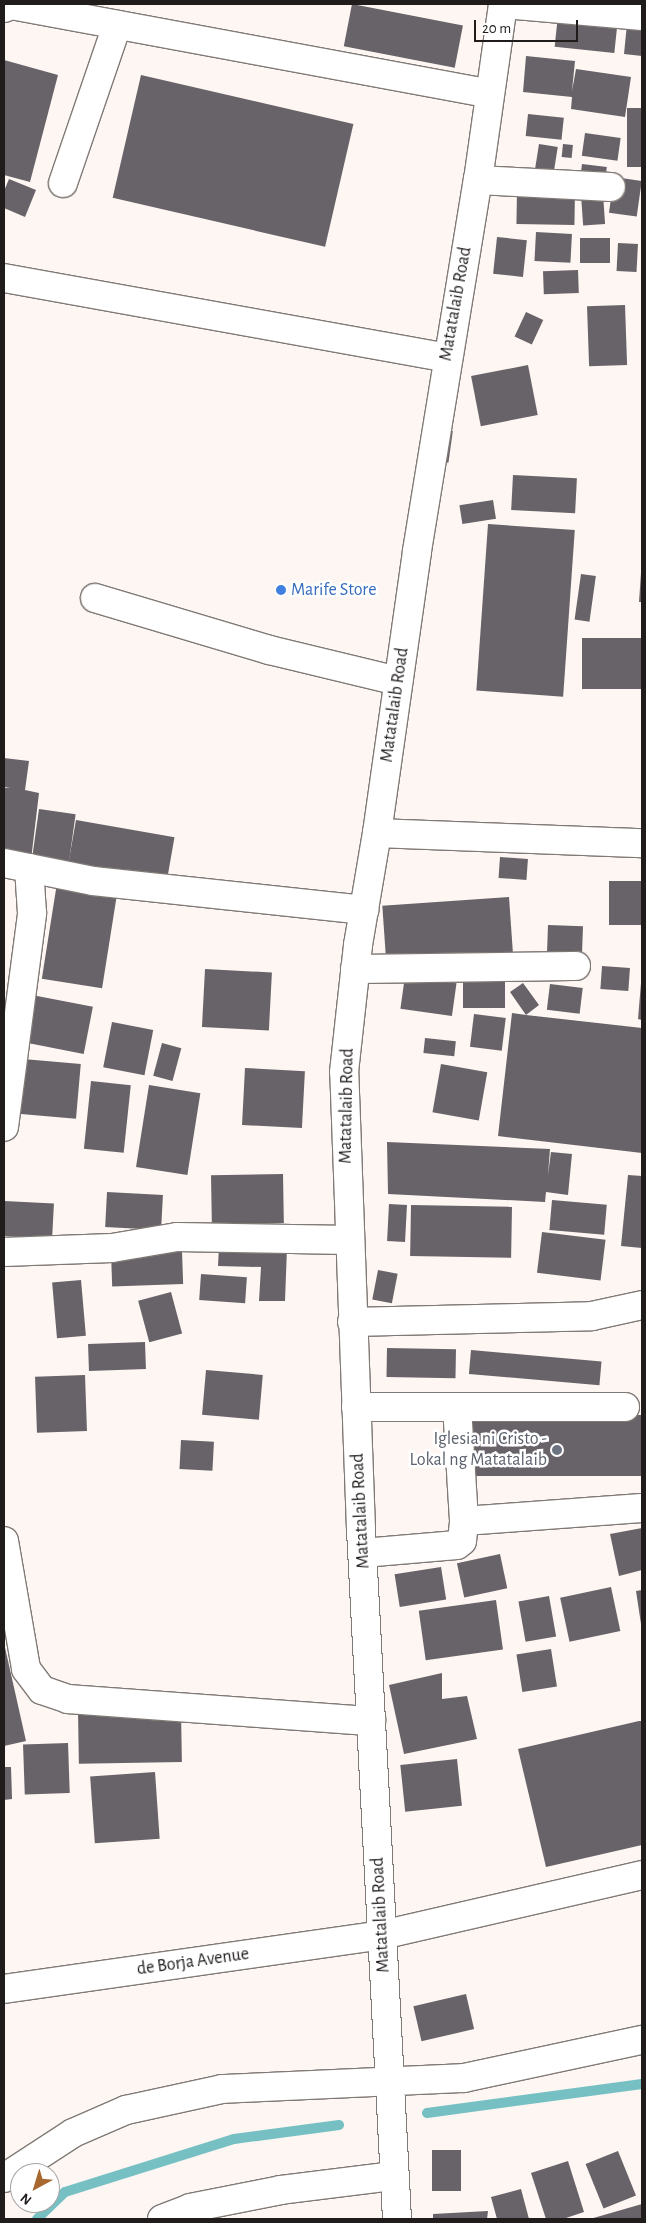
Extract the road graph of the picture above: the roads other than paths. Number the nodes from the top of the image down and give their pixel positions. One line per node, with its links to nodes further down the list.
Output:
1 (504, 4): 3 (street); 5 (street, Matatalaib Road)
2 (4, 8): 4 (street)
3 (642, 16)
4 (117, 25): 5 (street); 7 (street)
5 (489, 94): 6 (street, Matatalaib Road)
6 (478, 180): 8 (street); 10 (street, Matatalaib Road)
7 (63, 183)
8 (611, 187)
9 (4, 278): 10 (street)
10 (447, 358): 12 (street, Matatalaib Road)
11 (94, 598): 12 (street)
12 (398, 681): 13 (street, Matatalaib Road)
13 (377, 833): 14 (street); 16 (street, Matatalaib Road)
14 (642, 843)
15 (16, 865): 16 (street); 19 (street)
16 (364, 910): 18 (street, Matatalaib Road)
17 (576, 966): 18 (street)
18 (355, 969): 20 (street, Matatalaib Road)
19 (4, 1127)
20 (349, 1240): 21 (street); 23 (street, Matatalaib Road)
21 (4, 1252)
22 (642, 1305): 23 (street)
23 (352, 1322): 25 (street, Matatalaib Road)
24 (625, 1406): 26 (street)
25 (356, 1407): 26 (street); 30 (street, Matatalaib Road)
26 (457, 1408): 28 (street)
27 (642, 1508): 28 (street)
28 (464, 1521): 30 (street)
29 (4, 1541): 31 (street)
30 (363, 1553): 31 (street, Matatalaib Road)
31 (371, 1721): 33 (street, Matatalaib Road)
32 (642, 1875): 33 (street, de Borja Avenue)
33 (382, 1935): 34 (street, de Borja Avenue); 36 (street, Matatalaib Road)
34 (4, 1989)
35 (642, 2040): 36 (street)
36 (389, 2081): 37 (street, Matatalaib Road); 38 (street)
37 (394, 2176): 39 (street); 40 (street, Matatalaib Road)
38 (4, 2178)
39 (162, 2219)
40 (397, 2219)

